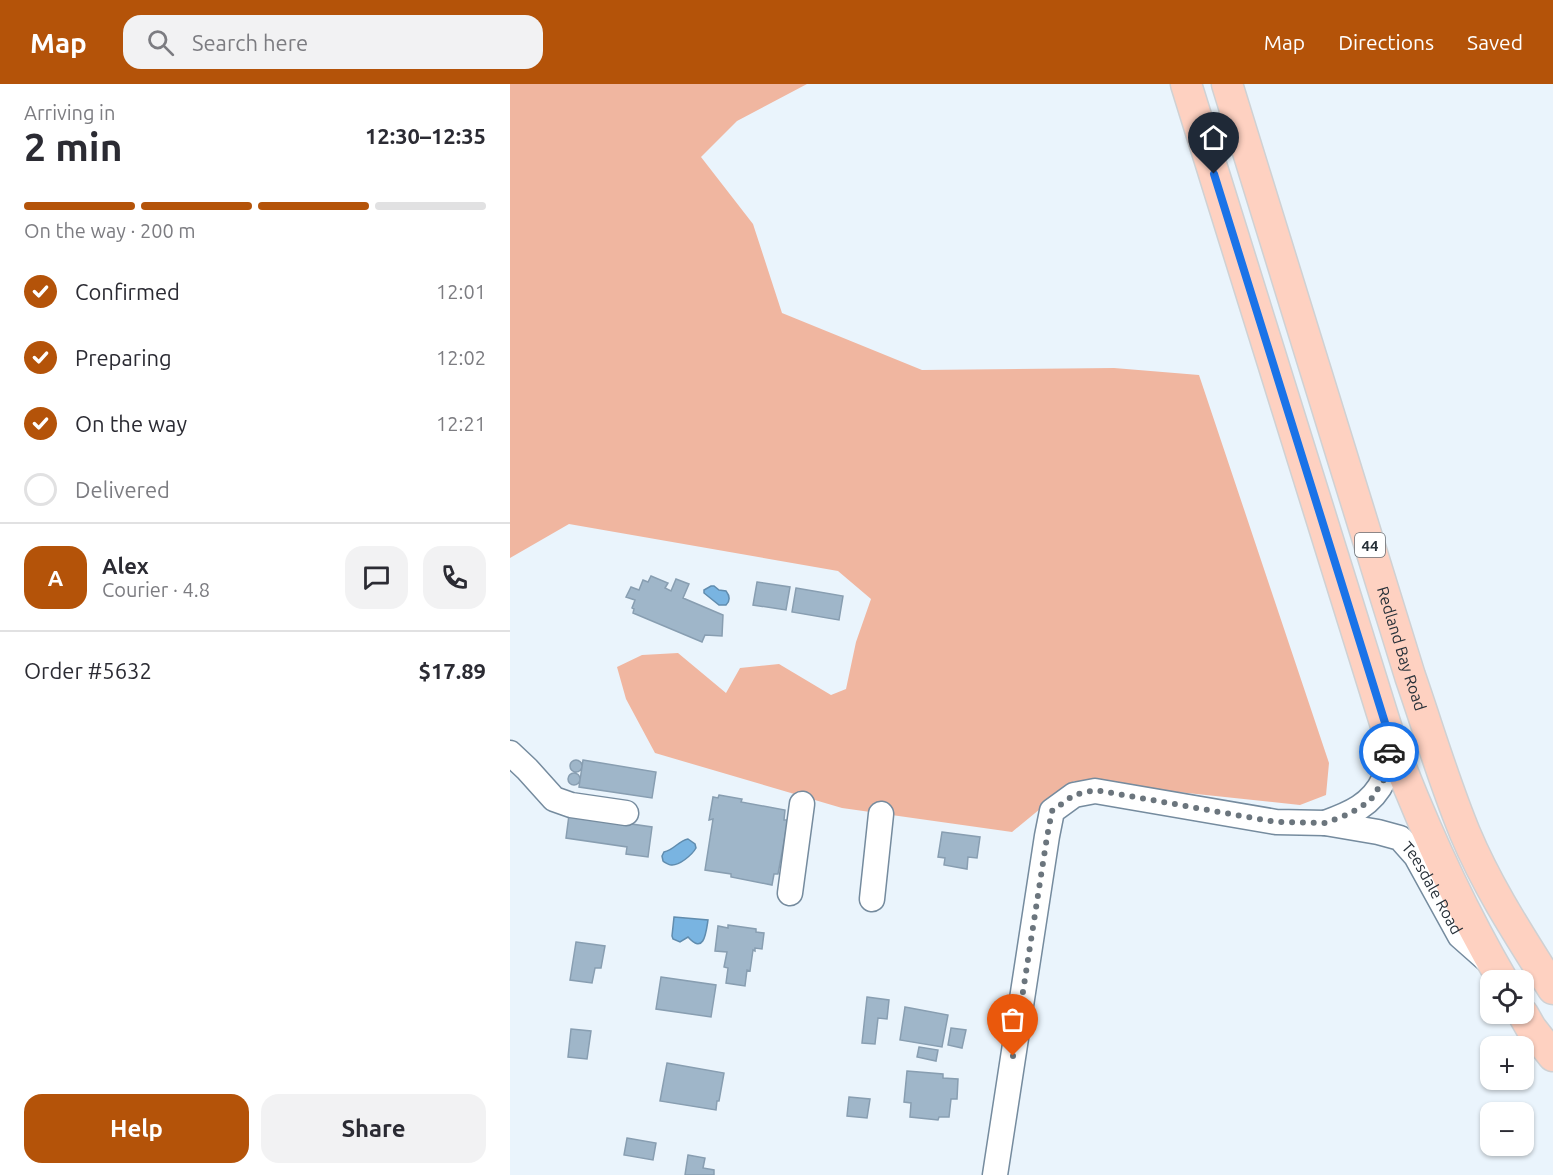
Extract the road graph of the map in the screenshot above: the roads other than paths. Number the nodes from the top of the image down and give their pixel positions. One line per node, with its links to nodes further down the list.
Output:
1 (1186, 84): 3 (main road, 44)
2 (1227, 84): 13 (main road, Redland Bay Road / 44)
3 (1391, 742): 8 (street, Teesdale Road); 12 (main road, 44)
4 (510, 753): 6 (street)
5 (802, 804): 9 (street)
6 (626, 813)
7 (881, 814): 10 (street)
8 (1325, 823): 11 (street, Teesdale Road); 16 (street, Teesdale Road)
9 (790, 893)
10 (872, 899)
11 (1495, 970)
12 (1497, 970)
13 (1553, 989)
14 (1529, 1024): 15 (main road)
15 (1553, 1056)
16 (995, 1175)

